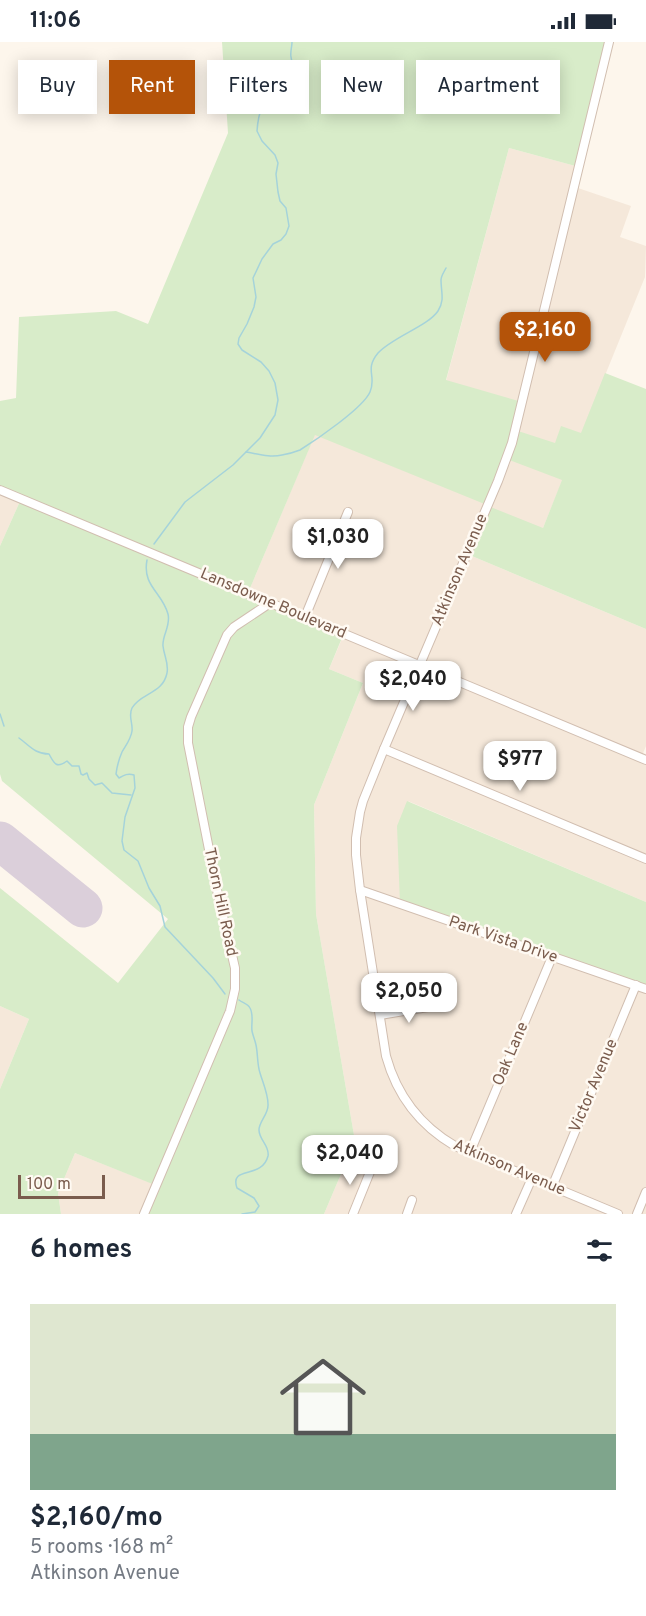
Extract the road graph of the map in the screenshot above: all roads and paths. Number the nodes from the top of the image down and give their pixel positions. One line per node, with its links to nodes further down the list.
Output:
1 (609, 42): 6 (street, Atkinson Avenue)
2 (0, 490): 4 (street, Lansdowne Boulevard)
3 (348, 512): 5 (street)
4 (270, 603): 5 (street, Lansdowne Boulevard); 23 (street, Thorn Hill Road)
5 (305, 617): 6 (street, Lansdowne Boulevard)
6 (419, 665): 7 (street, Atkinson Avenue); 8 (street, Lansdowne Boulevard)
7 (384, 749): 9 (street); 10 (street, Atkinson Avenue)
8 (646, 760)
9 (646, 859)
10 (360, 890): 11 (street, Park Vista Drive); 15 (street, Atkinson Avenue)
11 (552, 957): 12 (street, Park Vista Drive); 16 (street, Oak Lane)
12 (636, 985): 13 (street, Park Vista Drive); 19 (street, Victor Avenue)
13 (646, 989)
14 (434, 1006): 15 (street)
15 (380, 1015): 16 (street, Atkinson Avenue)
16 (470, 1152): 18 (street, Atkinson Avenue)
17 (372, 1167): 24 (street)
18 (532, 1178): 19 (street, Atkinson Avenue); 26 (street)
19 (552, 1187): 22 (street, Atkinson Avenue)
20 (646, 1192): 27 (street)
21 (412, 1200): 25 (street)
22 (614, 1213)
23 (144, 1214)
24 (352, 1214)
25 (406, 1214)
26 (516, 1214)
27 (637, 1214)

